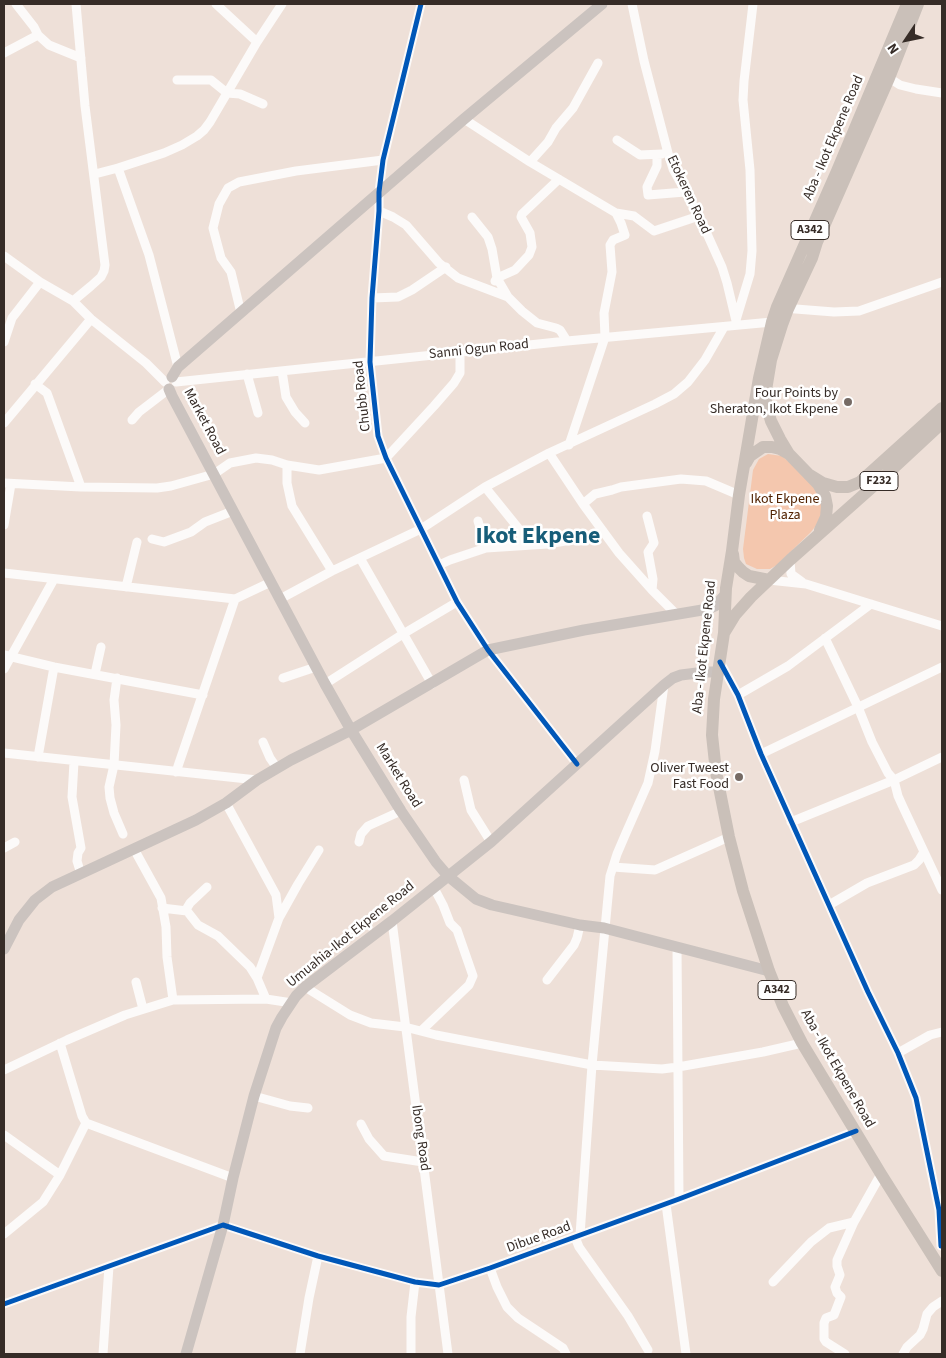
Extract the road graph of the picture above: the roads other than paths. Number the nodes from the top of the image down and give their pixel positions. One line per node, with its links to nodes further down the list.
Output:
1 (16, 4): 11 (street)
2 (76, 4): 14 (street)
3 (216, 4): 12 (street)
4 (282, 4): 12 (street)
5 (421, 4): 25 (street, Chubb Road)
6 (602, 4): 21 (main road)
7 (632, 4): 23 (street, Etokeren Road)
8 (753, 4): 48 (street)
9 (907, 4): 45 (highway, Aba - Ikot Ekpene Road / A342)
10 (918, 4): 16 (highway, A342)
11 (38, 35): 13 (street); 14 (street)
12 (257, 42): 19 (street)
13 (4, 53)
14 (81, 58): 28 (street)
15 (598, 63): 26 (street)
16 (889, 78): 18 (street); 45 (highway, A342)
17 (177, 80): 19 (street)
18 (942, 93)
19 (227, 94): 20 (street); 27 (street)
20 (263, 104)
21 (464, 118): 26 (street); 30 (main road)
22 (617, 140): 24 (street)
23 (668, 153): 24 (street); 31 (street, Etokeren Road)
24 (657, 155): 31 (street)
25 (384, 160): 30 (street, Chubb Road); 46 (street)
26 (530, 162): 29 (street)
27 (118, 168): 28 (street); 56 (street)
28 (95, 174): 44 (street)
29 (559, 179): 33 (street); 38 (street)
30 (379, 192): 32 (street, Chubb Road); 46 (main road)
31 (685, 192): 34 (street, Etokeren Road)
32 (379, 211): 37 (street); 43 (street, Chubb Road)
33 (616, 213): 34 (street); 51 (street)
34 (699, 216): 48 (street, Etokeren Road)
35 (472, 217): 38 (street)
36 (4, 256): 39 (street)
37 (446, 267): 41 (street); 43 (street)
38 (497, 278): 41 (street); 42 (street)
39 (40, 282): 44 (street); 53 (street)
40 (942, 282): 45 (street)
41 (491, 290): 42 (street)
42 (508, 297): 52 (street)
43 (372, 298): 55 (street, Chubb Road)
44 (73, 301): 47 (street)
45 (783, 308): 49 (highway, Aba - Ikot Ekpene Road / A342)
46 (241, 313): 56 (main road)
47 (91, 319): 59 (street); 60 (street)
48 (736, 323): 49 (street, Sanni Ogun Road); 50 (street, Sanni Ogun Road)
49 (777, 323): 70 (highway, A342); 73 (highway, Aba - Ikot Ekpene Road / A342)
50 (724, 327): 51 (street, Sanni Ogun Road); 68 (street)
51 (605, 337): 52 (street, Sanni Ogun Road); 68 (street)
52 (567, 341): 54 (street, Sanni Ogun Road)
53 (4, 342)
54 (460, 352): 55 (street, Sanni Ogun Road); 71 (street)
55 (370, 362): 57 (street, Sanni Ogun Road); 71 (street, Chubb Road)
56 (178, 366): 59 (main road)
57 (282, 371): 58 (street, Sanni Ogun Road); 67 (street)
58 (247, 374): 59 (street, Sanni Ogun Road); 63 (street)
59 (171, 382): 64 (street); 74 (main road, Market Road)
60 (35, 384): 62 (street); 78 (street)
61 (942, 408): 75 (highway, F232)
62 (7, 413): 66 (street)
63 (258, 413)
64 (132, 420)
65 (942, 422): 87 (highway, F232)
66 (4, 423)
67 (305, 423)
68 (569, 444): 69 (street)
69 (549, 453): 77 (street); 80 (street)
70 (789, 454): 73 (highway, F232); 75 (highway, F232)
71 (386, 458): 72 (street); 85 (street, Chubb Road)
72 (287, 466): 74 (street); 96 (street)
73 (745, 466): 79 (highway, Aba - Ikot Ekpene Road / A342)
74 (214, 474): 78 (street); 81 (main road, Market Road)
75 (810, 475): 87 (highway)
76 (7, 484): 78 (street); 84 (street)
77 (485, 486): 85 (street); 90 (street)
78 (81, 487)
79 (739, 495): 80 (street); 92 (highway, Aba - Ikot Ekpene Road / A342)
80 (583, 504): 86 (street)
81 (234, 511): 88 (street); 100 (main road, Market Road)
82 (647, 516): 103 (street)
83 (478, 521): 91 (street)
84 (4, 524)
85 (421, 529): 93 (street); 95 (street, Chubb Road)
86 (603, 531): 90 (street); 103 (street)
87 (814, 538): 94 (highway, F232)
88 (152, 539)
89 (137, 542): 102 (street)
90 (524, 545): 91 (street)
91 (486, 548): 95 (street)
92 (732, 551): 99 (highway); 104 (highway, Aba - Ikot Ekpene Road / A342)
93 (360, 558): 96 (street); 112 (street)
94 (790, 560): 99 (highway, F232); 101 (street)
95 (439, 565): 107 (street, Chubb Road)
96 (332, 571): 106 (street)
97 (4, 573): 98 (street)
98 (54, 578): 102 (street); 116 (street)
99 (769, 580): 101 (street); 111 (highway, F232)
100 (271, 582): 105 (street); 106 (main road, Market Road)
101 (806, 584): 108 (street)
102 (126, 587): 105 (street)
103 (652, 590): 109 (street)
104 (725, 596): 109 (main road); 111 (highway, Aba - Ikot Ekpene Road / A342)
105 (235, 599): 128 (street)
106 (280, 599): 118 (main road, Market Road)
107 (457, 602): 112 (street); 115 (street, Chubb Road)
108 (871, 604): 110 (street); 113 (street)
109 (676, 614): 115 (main road)
110 (942, 626)
111 (724, 633): 119 (highway, Aba - Ikot Ekpene Road / A342)
112 (403, 634): 125 (street); 126 (street)
113 (824, 638): 129 (street); 130 (street)
114 (101, 647): 122 (street)
115 (488, 650): 126 (main road); 138 (street, Chubb Road)
116 (7, 656): 117 (street); 121 (street)
117 (54, 667): 122 (street); 135 (street)
118 (316, 667): 124 (street); 125 (main road, Market Road)
119 (718, 667): 127 (main road, Umuahia-Ikot Ekpene Road); 129 (street); 149 (highway, Aba - Ikot Ekpene Road / A342)
120 (942, 667): 130 (street)
121 (4, 668)
122 (95, 674): 123 (street)
123 (117, 678): 128 (street); 139 (street)
124 (283, 678)
125 (326, 684): 131 (main road, Market Road)
126 (432, 684): 131 (main road)
127 (664, 685): 138 (main road, Umuahia-Ikot Ekpene Road); 157 (street)
128 (203, 695): 141 (street)
129 (738, 695): 134 (street)
130 (858, 707): 134 (street); 144 (street)
131 (351, 730): 140 (main road); 146 (main road, Market Road)
132 (263, 742): 140 (street)
133 (4, 754): 135 (street)
134 (761, 754): 147 (street)
135 (38, 757): 137 (street)
136 (942, 757): 144 (street)
137 (74, 762): 139 (street); 158 (street)
138 (577, 764): 152 (main road, Umuahia-Ikot Ekpene Road)
139 (114, 766): 141 (street); 148 (street)
140 (276, 768): 142 (main road)
141 (176, 772): 142 (street)
142 (257, 780): 145 (main road)
143 (464, 780): 152 (street)
144 (894, 780): 147 (street); 156 (street)
145 (226, 803): 154 (main road); 163 (street)
146 (401, 811): 151 (street); 159 (main road, Market Road)
147 (791, 822): 164 (street)
148 (123, 834)
149 (729, 836): 157 (street); 172 (highway, Aba - Ikot Ekpene Road / A342)
150 (15, 842): 153 (street)
151 (359, 842)
152 (491, 842): 159 (main road, Umuahia-Ikot Ekpene Road)
153 (4, 848)
154 (134, 849): 158 (main road); 165 (street)
155 (319, 850): 163 (street)
156 (924, 852): 162 (street); 164 (street)
157 (613, 866): 169 (street)
158 (80, 874): 171 (main road)
159 (448, 876): 161 (main road, Umuahia-Ikot Ekpene Road); 168 (main road, Market Road)
160 (207, 887): 166 (street)
161 (434, 888): 167 (main road, Umuahia-Ikot Ekpene Road); 182 (street)
162 (942, 890)
163 (282, 904): 173 (street)
164 (828, 905): 186 (street)
165 (162, 908): 166 (street); 178 (street)
166 (187, 911): 173 (street)
167 (392, 921): 176 (main road, Umuahia-Ikot Ekpene Road); 181 (street, Ibong Road)
168 (580, 925): 169 (main road, Market Road); 174 (street)
169 (604, 928): 170 (main road, Market Road); 187 (street)
170 (677, 947): 172 (main road, Market Road); 188 (street)
171 (4, 949)
172 (769, 971): 185 (highway, Aba - Ikot Ekpene Road / A342)
173 (257, 978): 177 (street)
174 (547, 980)
175 (136, 982): 180 (street)
176 (305, 987): 179 (main road, Umuahia-Ikot Ekpene Road); 181 (street)
177 (266, 999): 178 (street); 179 (street)
178 (173, 1000): 180 (street)
179 (292, 1003): 190 (main road, Umuahia-Ikot Ekpene Road)
180 (143, 1010): 184 (street)
181 (405, 1027): 182 (street); 196 (street, Ibong Road)
182 (420, 1031): 187 (street)
183 (942, 1032): 186 (street)
184 (60, 1043): 189 (street); 192 (street)
185 (802, 1044): 188 (street); 194 (highway, Aba - Ikot Ekpene Road / A342)
186 (898, 1053): 206 (street)
187 (592, 1065): 188 (street); 205 (street)
188 (678, 1067): 200 (street)
189 (4, 1070)
190 (254, 1096): 191 (street); 199 (main road, Umuahia-Ikot Ekpene Road)
191 (308, 1108)
192 (86, 1123): 198 (street); 199 (street)
193 (361, 1124): 196 (street)
194 (856, 1131): 197 (highway, Aba - Ikot Ekpene Road / A342); 200 (street, Dibue Road)
195 (4, 1135): 198 (street)
196 (423, 1162): 213 (street, Ibong Road)
197 (881, 1174): 202 (street); 206 (highway, Aba - Ikot Ekpene Road / A342)
198 (60, 1175): 204 (street)
199 (233, 1178): 203 (main road, Umuahia-Ikot Ekpene Road)
200 (679, 1200): 201 (street, Dibue Road)
201 (666, 1204): 205 (street, Dibue Road); 223 (street)
202 (854, 1222): 212 (street); 224 (street)
203 (223, 1225): 207 (street, Dibue Road); 208 (street); 218 (main road, Umuahia-Ikot Ekpene Road)
204 (4, 1234)
205 (577, 1236): 209 (street, Dibue Road); 216 (street)
206 (938, 1247): 210 (highway, Aba - Ikot Ekpene Road / A342)
207 (318, 1256): 211 (street, Dibue Road); 219 (street)
208 (110, 1266): 215 (street); 217 (street)
209 (490, 1268): 213 (street, Dibue Road); 222 (street)
210 (942, 1271)
211 (415, 1282): 213 (street, Dibue Road); 220 (street)
212 (773, 1282)
213 (439, 1285): 221 (street, Ibong Road)
214 (942, 1301): 225 (street)
215 (4, 1304)
216 (648, 1350)
217 (103, 1354)
218 (186, 1354)
219 (300, 1354)
220 (411, 1354)
221 (448, 1354)
222 (566, 1354)
223 (686, 1354)
224 (844, 1354)
225 (903, 1354)

